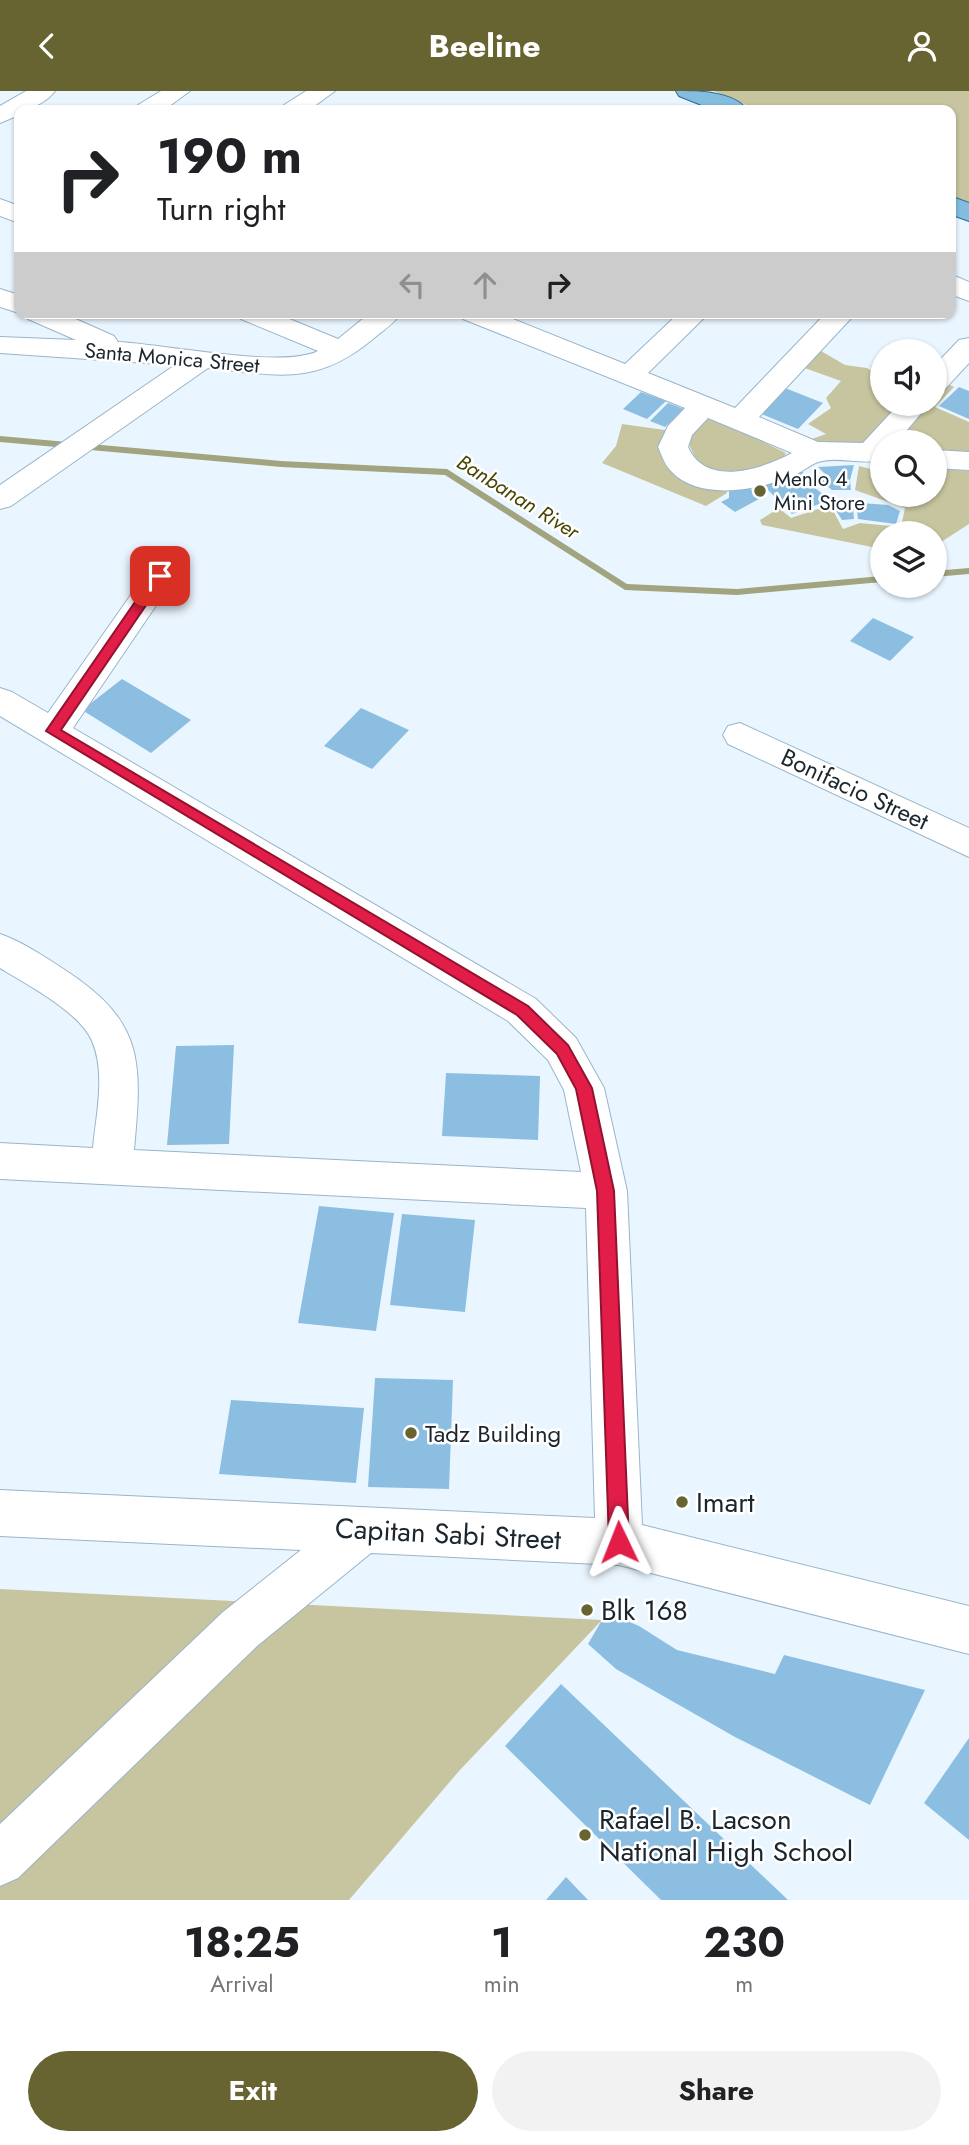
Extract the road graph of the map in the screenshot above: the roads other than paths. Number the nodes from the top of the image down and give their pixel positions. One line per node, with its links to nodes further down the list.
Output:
1 (43, 91): 5 (street)
2 (178, 91): 6 (street)
3 (323, 91): 7 (street)
4 (688, 91): 8 (main road)
5 (19, 105)
6 (155, 105)
7 (301, 105)
8 (723, 105)
9 (52, 319): 18 (street)
10 (265, 319): 17 (street)
11 (380, 319): 17 (street, Santa Monica Street)
12 (689, 319): 21 (street)
13 (836, 319): 24 (street)
14 (517, 320): 21 (street)
15 (0, 345): 18 (street, Santa Monica Street)
16 (969, 346): 20 (street)
17 (341, 351): 19 (street, Santa Monica Street)
18 (126, 352): 19 (street, Santa Monica Street)
19 (202, 359): 30 (street)
20 (947, 370)
21 (628, 376): 22 (street)
22 (704, 405): 24 (street); 26 (street)
23 (905, 416): 25 (street)
24 (740, 420): 26 (street)
25 (894, 430)
26 (814, 451): 27 (street)
27 (870, 453)
28 (947, 460): 29 (street)
29 (969, 461)
30 (0, 499)
31 (160, 576): 33 (street)
32 (0, 700): 33 (street)
33 (53, 731): 39 (street)
34 (740, 735): 35 (street, Bonifacio Street)
35 (969, 843)
36 (0, 949): 38 (street)
37 (0, 1161): 38 (street)
38 (112, 1166): 39 (street)
39 (606, 1191): 42 (street)
40 (0, 1513): 41 (street, Capitan Sabi Street)
41 (363, 1530): 42 (street, Capitan Sabi Street); 44 (street)
42 (619, 1542): 43 (street, Capitan Sabi Street)
43 (969, 1630)
44 (0, 1860)

